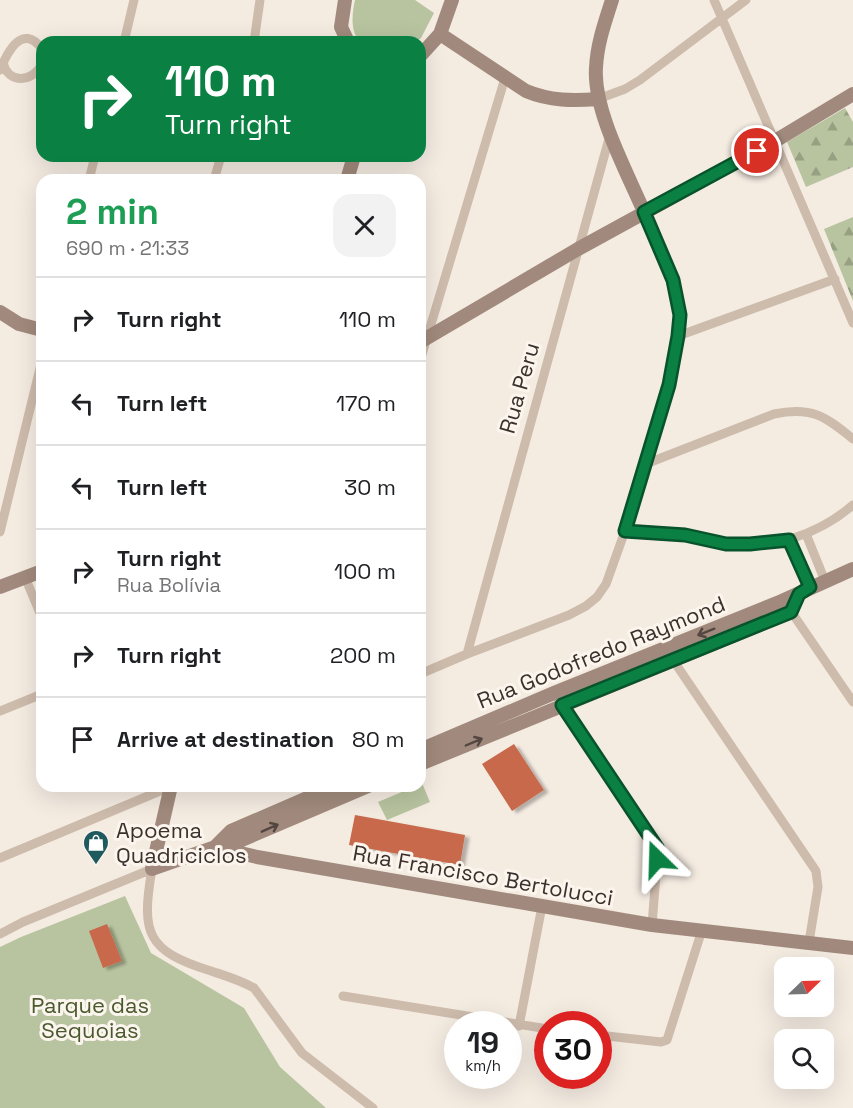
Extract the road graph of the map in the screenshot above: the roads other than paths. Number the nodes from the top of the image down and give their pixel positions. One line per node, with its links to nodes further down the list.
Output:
1 (134, 0): 10 (street)
2 (260, 0): 11 (street)
3 (345, 0): 12 (street)
4 (452, 0): 9 (street)
5 (612, 0): 19 (street)
6 (714, 0): 8 (street)
7 (746, 0): 8 (street)
8 (722, 17): 19 (street); 21 (street)
9 (440, 34): 14 (street); 17 (street)
10 (125, 36)
11 (255, 36)
12 (345, 36)
13 (36, 42): 15 (street)
14 (426, 49)
15 (1, 67): 16 (street)
16 (36, 74)
17 (505, 78): 19 (street); 28 (street)
18 (853, 94): 21 (street)
19 (598, 99): 20 (street)
20 (611, 133): 22 (street); 23 (street, Rua Peru)
21 (775, 141): 22 (street); 24 (street)
22 (644, 212): 23 (street); 29 (street)
23 (578, 249): 30 (street); 47 (street, Rua Peru)
24 (835, 279): 26 (street); 29 (street)
25 (0, 312): 27 (street)
26 (853, 323)
27 (36, 328)
28 (426, 331)
29 (678, 336): 33 (street)
30 (426, 339)
31 (36, 385): 36 (street)
32 (853, 439): 33 (street)
33 (644, 465): 35 (street)
34 (853, 505): 37 (street)
35 (625, 531): 38 (street); 47 (street)
36 (0, 532)
37 (807, 534): 38 (street); 42 (street)
38 (789, 540): 44 (street)
39 (853, 569): 42 (street, Rua Godofredo Raymond)
40 (36, 573): 41 (street)
41 (25, 577): 43 (street); 45 (street)
42 (825, 580): 44 (street, Rua Godofredo Raymond)
43 (0, 587)
44 (804, 590): 46 (street, Rua Godofredo Raymond)
45 (36, 604)
46 (787, 606): 48 (street, Rua Godofredo Raymond); 52 (street)
47 (466, 654): 49 (street)
48 (669, 655): 50 (street, Rua Godofredo Raymond); 53 (street, Rua Godofredo Raymond); 68 (street)
49 (426, 671)
50 (554, 693): 53 (street); 55 (street, Rua Godofredo Raymond)
51 (36, 696): 54 (street)
52 (853, 702)
53 (562, 705): 56 (street, Rua Godofredo Raymond, one-way to 53); 65 (street)
54 (0, 711)
55 (426, 747)
56 (426, 762)
57 (158, 792): 62 (street)
58 (171, 792): 63 (street)
59 (321, 792): 61 (street)
60 (354, 792): 61 (street, one-way to 60)
61 (215, 847): 63 (street); 64 (street, Rua Francisco Bertolucci)
62 (0, 858)
63 (152, 869): 67 (street); 74 (street)
64 (542, 906): 65 (street, Rua Francisco Bertolucci); 71 (street)
65 (652, 925): 66 (street, Rua Francisco Bertolucci)
66 (702, 930): 68 (street, Rua Francisco Bertolucci); 73 (street)
67 (0, 934)
68 (809, 942): 69 (street, Rua Francisco Bertolucci)
69 (853, 948)
70 (343, 996): 72 (street)
71 (522, 1011)
72 (444, 1013)
73 (612, 1037)
74 (373, 1108)

